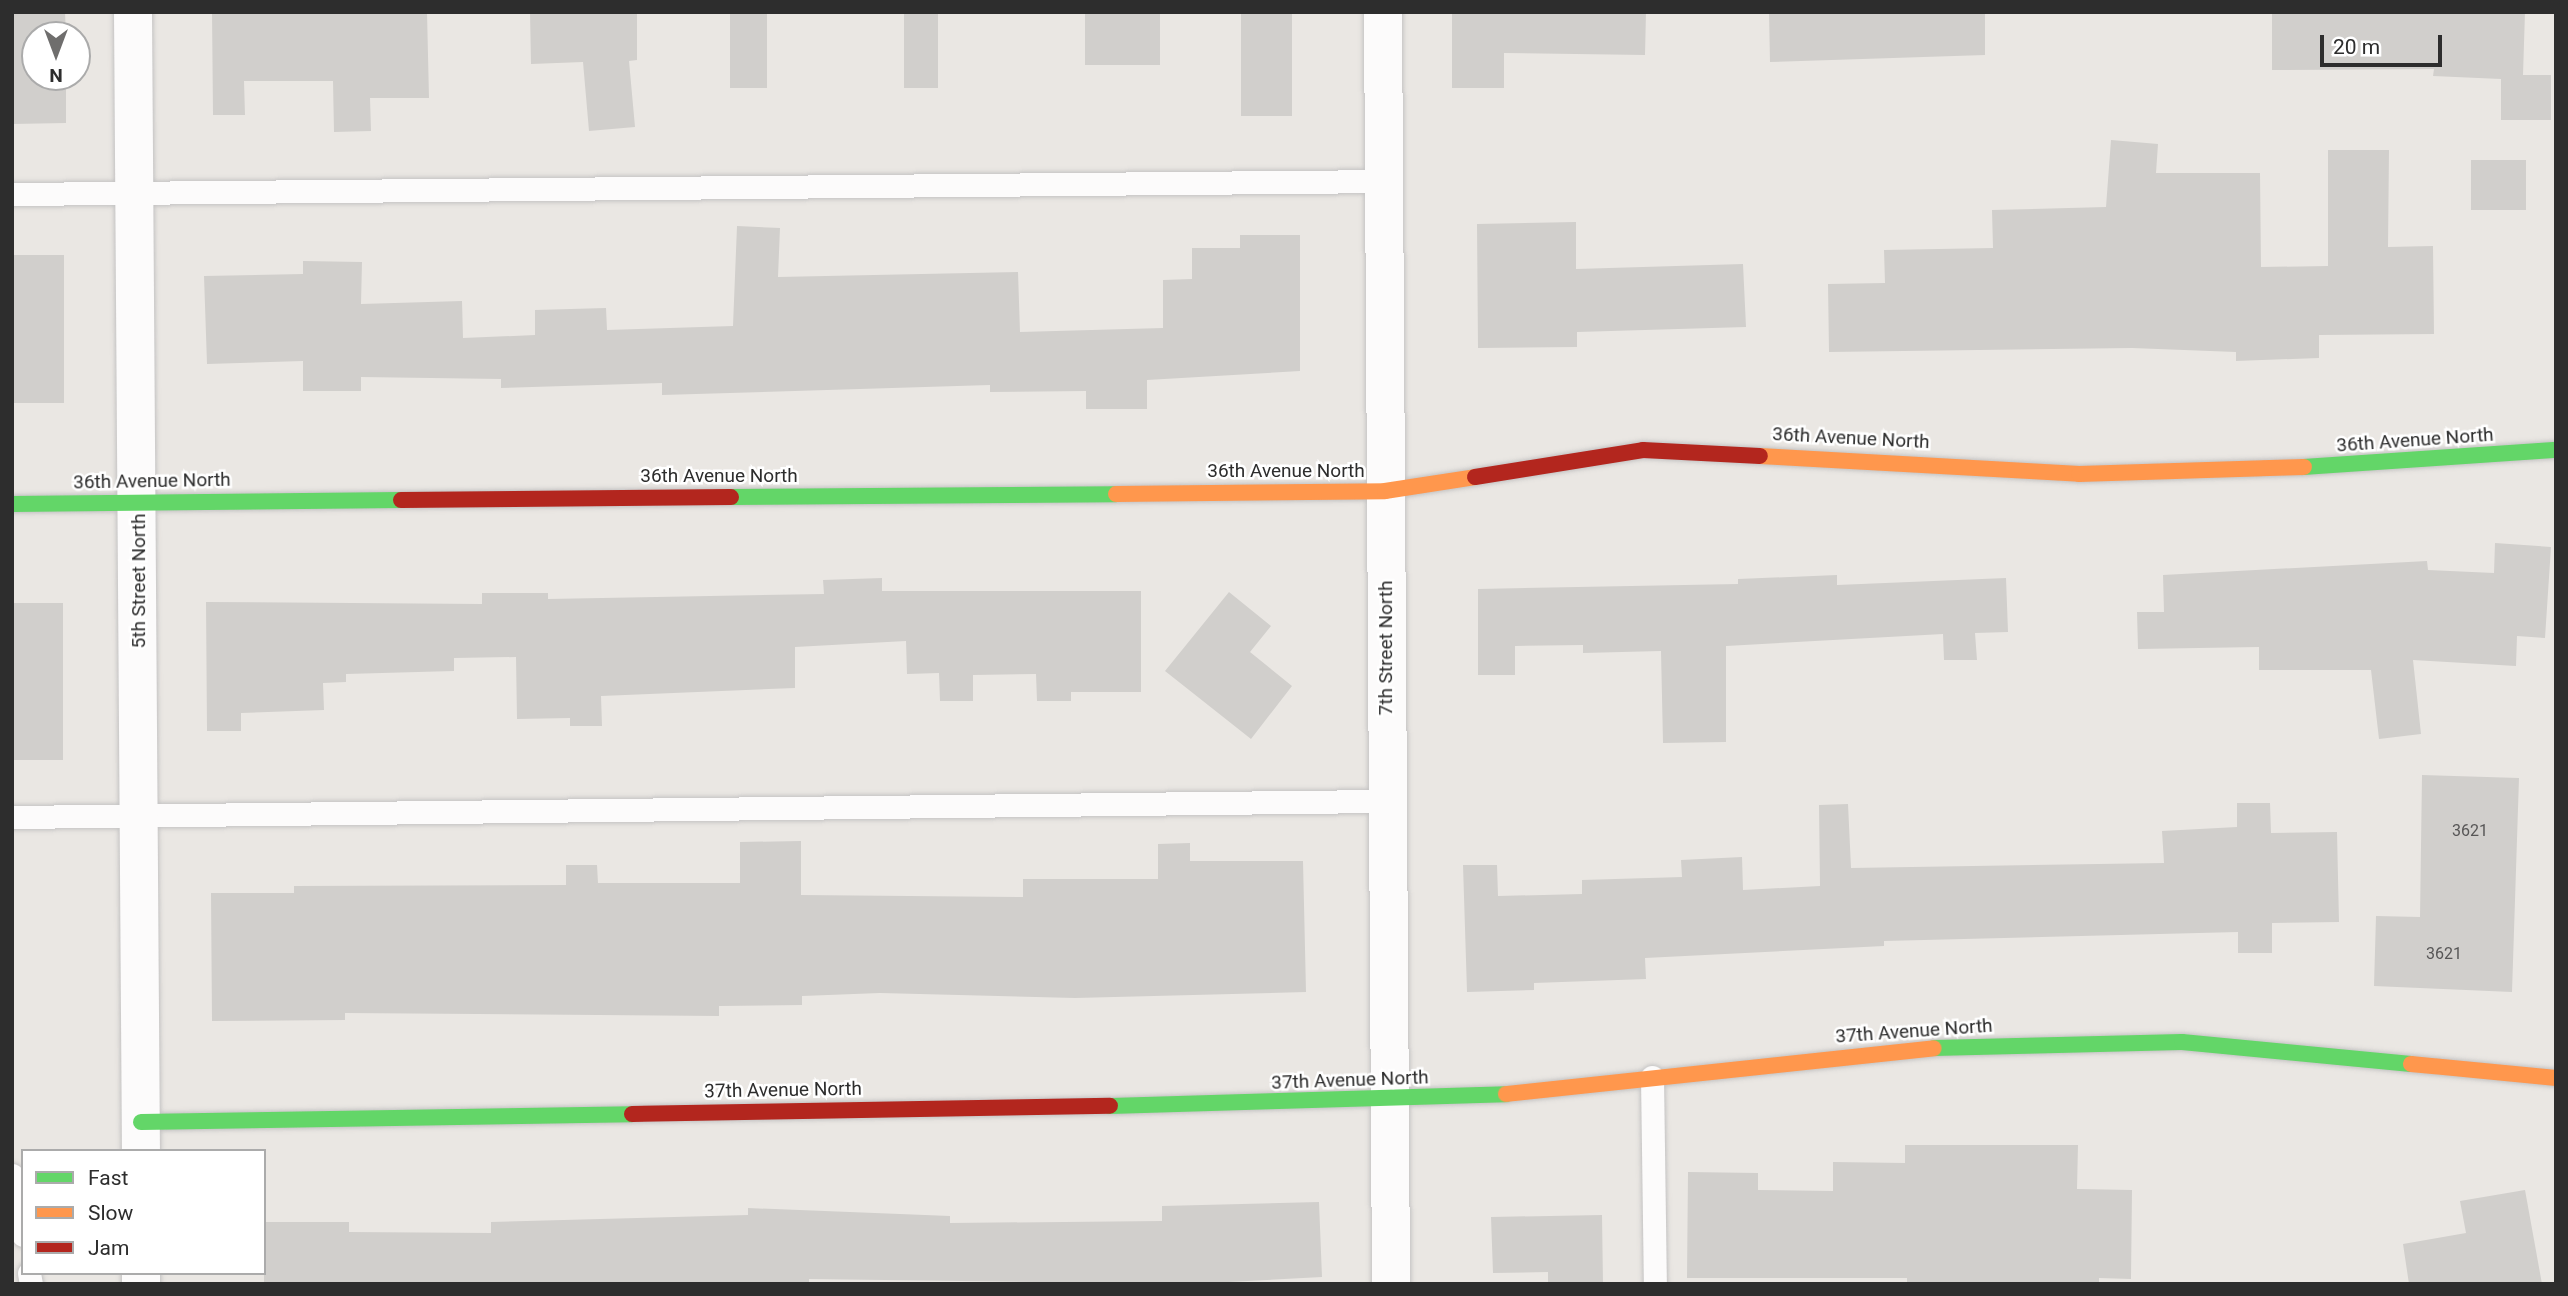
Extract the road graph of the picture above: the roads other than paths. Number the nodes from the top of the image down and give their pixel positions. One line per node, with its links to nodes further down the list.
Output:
1 (133, 12): 4 (street, 5th Street North)
2 (1383, 12): 3 (street, 7th Street North)
3 (1384, 181): 4 (lane); 7 (street, 7th Street North)
4 (135, 192): 5 (lane); 8 (street, 5th Street North)
5 (12, 194)
6 (2556, 450): 7 (street, 36th Avenue North)
7 (1385, 491): 8 (street, 36th Avenue North); 10 (street, 7th Street North)
8 (139, 502): 9 (street, 36th Avenue North); 11 (street, 5th Street North)
9 (12, 503)
10 (1387, 801): 11 (lane); 15 (street, 7th Street North)
11 (140, 814): 12 (lane); 16 (street, 5th Street North)
12 (12, 817)
13 (1652, 1077): 14 (street, 37th Avenue North); 15 (street, 37th Avenue North); 20 (lane)
14 (2556, 1078)
15 (1389, 1101): 16 (street, 37th Avenue North); 19 (street, 7th Street North)
16 (141, 1136)
17 (12, 1175): 18 (lane)
18 (21, 1224)
19 (1391, 1284)
20 (1655, 1284)

